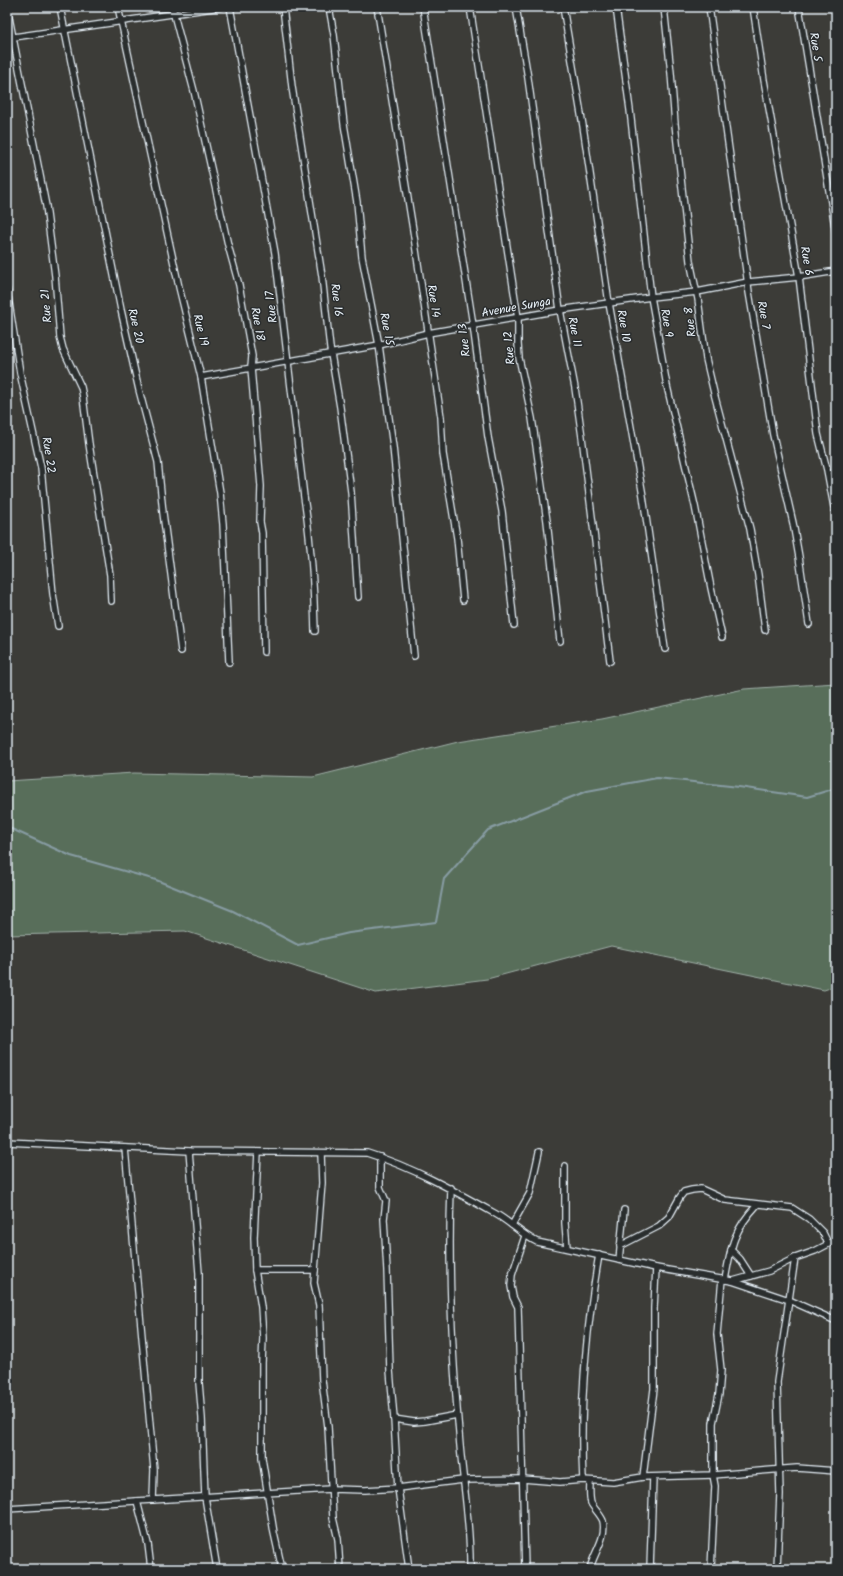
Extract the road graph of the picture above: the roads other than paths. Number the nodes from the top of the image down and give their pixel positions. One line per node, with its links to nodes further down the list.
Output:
1 (7, 7): 22 (street, Rue 21)
2 (60, 7): 21 (street, Rue 20)
3 (118, 7): 20 (street, Rue 19)
4 (172, 7): 19 (street, Rue 18)
5 (220, 7): 19 (street)
6 (230, 7): 37 (street, Rue 17)
7 (283, 7): 36 (street, Rue 16)
8 (329, 7): 35 (street, Rue 15)
9 (377, 7): 34 (street, Rue 14)
10 (423, 7): 33 (street, Rue 13)
11 (470, 7): 32 (street, Rue 12)
12 (516, 7): 31 (street, Rue 11)
13 (563, 7): 30 (street, Rue 10)
14 (616, 7): 29 (street, Rue 9)
15 (664, 7): 28 (street, Rue 8)
16 (709, 7): 26 (street, Rue 7)
17 (753, 7): 25 (street, Rue 6)
18 (799, 7): 23 (street, Rue 5)
19 (174, 14): 20 (street); 38 (street, Rue 18)
20 (121, 22): 21 (street); 39 (street, Rue 19)
21 (64, 30): 22 (street); 52 (street, Rue 20)
22 (10, 38): 43 (street, Rue 21)
23 (836, 233)
24 (836, 271): 25 (street, Avenue Sunga)
25 (799, 277): 26 (street, Avenue Sunga); 40 (street, Rue 6)
26 (748, 282): 28 (street, Avenue Sunga); 44 (street, Rue 7)
27 (7, 290): 46 (street, Rue 22)
28 (697, 292): 29 (street, Avenue Sunga); 47 (street, Rue 8)
29 (651, 297): 30 (street, Avenue Sunga); 49 (street, Rue 9)
30 (609, 304): 31 (street, Avenue Sunga); 51 (street, Rue 10)
31 (560, 310): 32 (street, Avenue Sunga); 56 (street, Rue 11)
32 (518, 318): 33 (street, Avenue Sunga); 50 (street, Rue 12)
33 (473, 325): 34 (street, Avenue Sunga); 45 (street, Rue 13)
34 (428, 334): 35 (street, Avenue Sunga); 42 (street, Rue 14)
35 (379, 345): 36 (street, Avenue Sunga); 54 (street, Rue 15)
36 (331, 354): 37 (street, Avenue Sunga); 41 (street, Rue 16)
37 (289, 361): 38 (street, Avenue Sunga); 48 (street, Rue 17)
38 (252, 368): 39 (street, Avenue Sunga); 53 (street, Rue 18)
39 (201, 376): 55 (street, Rue 19)
40 (836, 518)
41 (358, 597)
42 (463, 600)
43 (111, 601)
44 (808, 624)
45 (514, 625)
46 (58, 626)
47 (765, 630)
48 (315, 631)
49 (722, 637)
50 (560, 641)
51 (665, 649)
52 (181, 651)
53 (264, 652)
54 (414, 656)
55 (229, 662)
56 (610, 662)
57 (7, 1142): 58 (street)
58 (125, 1148): 59 (street); 101 (street)
59 (189, 1151): 60 (street); 100 (street)
60 (258, 1152): 62 (street); 79 (street)
61 (539, 1152): 68 (street)
62 (321, 1153): 63 (street); 80 (street)
63 (380, 1157): 65 (street); 87 (street)
64 (565, 1166): 73 (street)
65 (451, 1188): 68 (street); 86 (street)
66 (757, 1205): 71 (street); 72 (street); 74 (street)
67 (624, 1210): 72 (street)
68 (512, 1225): 69 (street)
69 (525, 1236): 73 (street); 93 (street)
70 (836, 1240): 71 (street)
71 (828, 1243): 76 (street)
72 (620, 1246): 77 (street)
73 (567, 1248): 75 (street)
74 (731, 1250): 81 (street); 82 (street)
75 (599, 1255): 77 (street); 95 (street)
76 (795, 1258): 81 (street); 84 (street)
77 (619, 1260): 78 (street)
78 (656, 1268): 82 (street); 91 (street)
79 (255, 1270): 80 (street); 99 (street)
80 (315, 1270): 98 (street)
81 (751, 1276): 83 (street)
82 (723, 1279): 83 (street); 90 (street)
83 (732, 1281): 84 (street)
84 (789, 1300): 85 (street); 88 (street)
85 (836, 1321)
86 (457, 1415): 87 (street); 94 (street)
87 (394, 1419): 97 (street)
88 (780, 1468): 89 (street); 90 (street); 114 (street)
89 (836, 1471)
90 (713, 1475): 92 (street); 113 (street)
91 (643, 1477): 92 (street); 96 (street)
92 (653, 1477): 112 (street)
93 (523, 1479): 94 (street); 95 (street); 110 (street)
94 (462, 1480): 97 (street); 109 (street)
95 (584, 1480): 96 (street)
96 (590, 1481): 111 (street)
97 (398, 1488): 98 (street); 108 (street)
98 (331, 1489): 99 (street); 107 (street)
99 (268, 1494): 100 (street); 106 (street)
100 (205, 1497): 101 (street); 105 (street)
101 (153, 1500): 102 (street)
102 (137, 1501): 103 (street); 104 (street)
103 (7, 1509)
104 (151, 1569)
105 (217, 1569)
106 (282, 1569)
107 (340, 1569)
108 (409, 1569)
109 (470, 1569)
110 (526, 1569)
111 (590, 1569)
112 (650, 1569)
113 (712, 1569)
114 (777, 1569)

